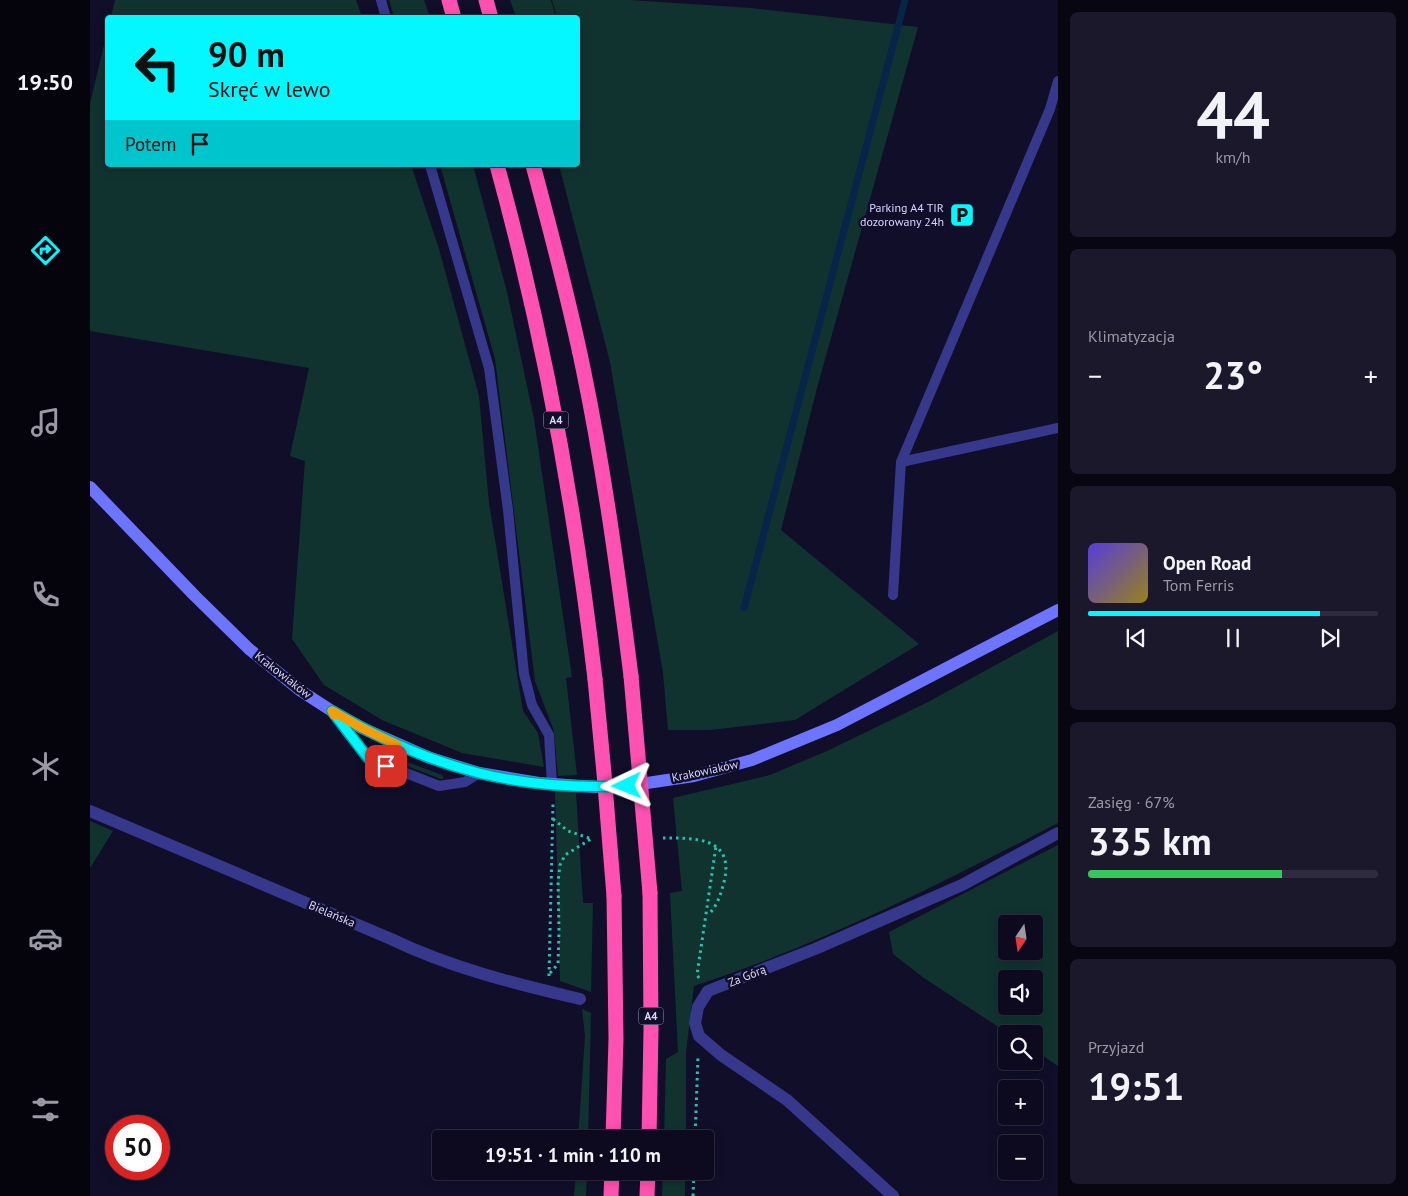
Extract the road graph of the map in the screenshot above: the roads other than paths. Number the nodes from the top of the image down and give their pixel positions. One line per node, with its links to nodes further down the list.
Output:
1 (381, 0): 4 (lane)
2 (449, 0): 5 (highway)
3 (486, 0): 6 (highway)
4 (385, 15)
5 (453, 15)
6 (490, 15)
7 (1058, 81): 12 (lane)
8 (431, 167): 18 (lane)
9 (498, 167): 22 (highway, A4, bridge)
10 (534, 167): 23 (highway, A4, bridge)
11 (1058, 428): 12 (lane)
12 (901, 462): 14 (lane)
13 (90, 488): 16 (main road, Krakowiaków)
14 (893, 595)
15 (1058, 610): 18 (main road, Krakowiaków)
16 (332, 711): 17 (main road, Krakowiaków); 17 (lane)
17 (479, 773): 18 (main road, Krakowiaków)
18 (552, 784)
19 (90, 811): 21 (street, Bielańska)
20 (1058, 833): 28 (street, Za Górą)
21 (580, 999)
22 (613, 1130)
23 (650, 1130)
24 (612, 1180): 26 (highway)
25 (648, 1180): 27 (highway)
26 (611, 1196)
27 (647, 1196)
28 (893, 1196)

